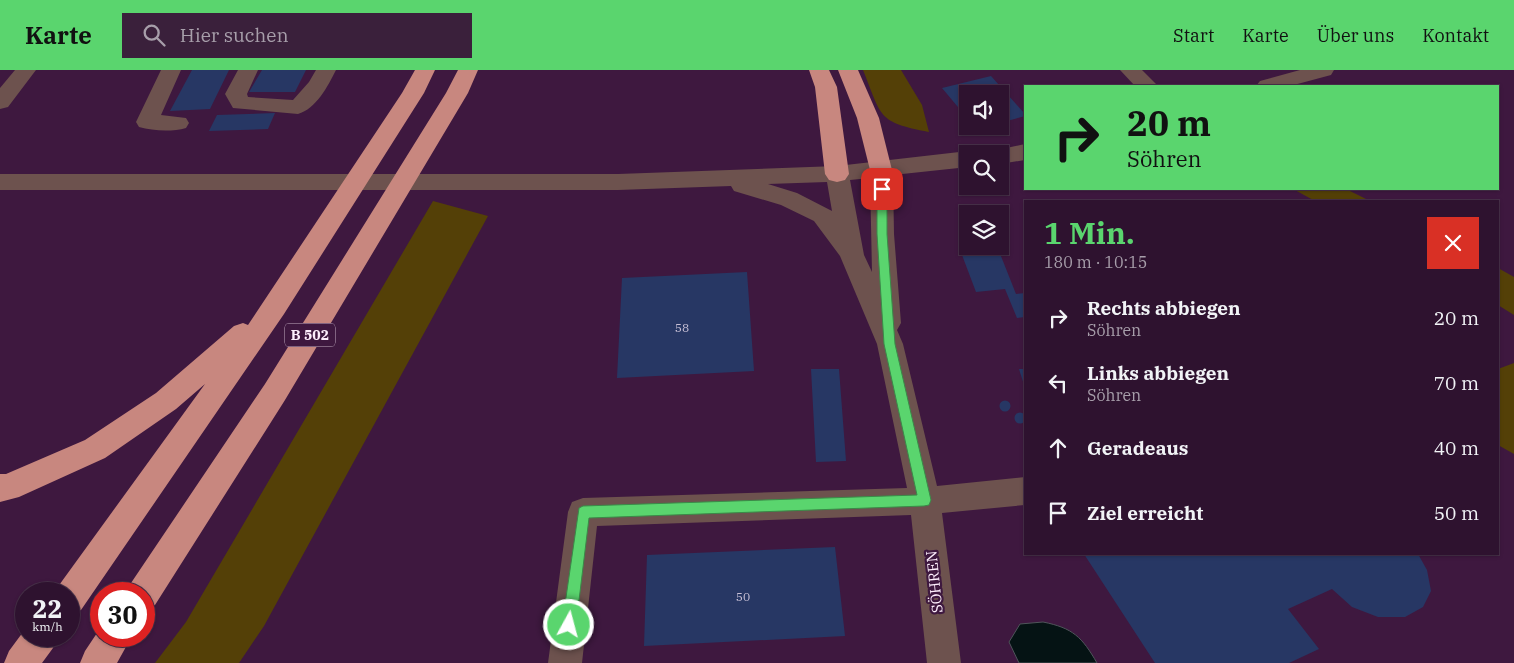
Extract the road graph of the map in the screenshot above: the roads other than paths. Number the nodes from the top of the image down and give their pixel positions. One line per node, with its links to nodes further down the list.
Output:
1 (26, 70): 14 (street)
2 (171, 70): 15 (street)
3 (248, 70): 4 (street)
4 (326, 70)
5 (425, 70): 26 (highway, B 502)
6 (478, 70): 11 (highway)
7 (819, 70): 22 (highway)
8 (848, 70): 20 (highway)
9 (1130, 70): 12 (street)
10 (1324, 70): 13 (street)
11 (463, 81): 31 (highway, B 502)
12 (1146, 85)
13 (1271, 85)
14 (0, 102)
15 (178, 123)
16 (1024, 152): 17 (street)
17 (1009, 155)
18 (0, 158): 21 (street)
19 (959, 160): 20 (street)
20 (881, 170): 22 (street); 27 (street)
21 (0, 173)
22 (838, 174): 23 (street); 25 (street)
23 (719, 179): 24 (street); 25 (street)
24 (0, 182)
25 (852, 255): 27 (street, SÖHREN)
26 (275, 307): 28 (highway); 32 (highway, B 502)
27 (890, 344): 30 (street, SÖHREN)
28 (0, 488)
29 (1024, 491): 30 (street)
30 (924, 500): 37 (street); 38 (street, SÖHREN)
31 (152, 582)
32 (80, 583)
33 (33, 647): 35 (highway)
34 (108, 647): 36 (highway)
35 (21, 663)
36 (97, 663)
37 (565, 663)
38 (944, 663)

